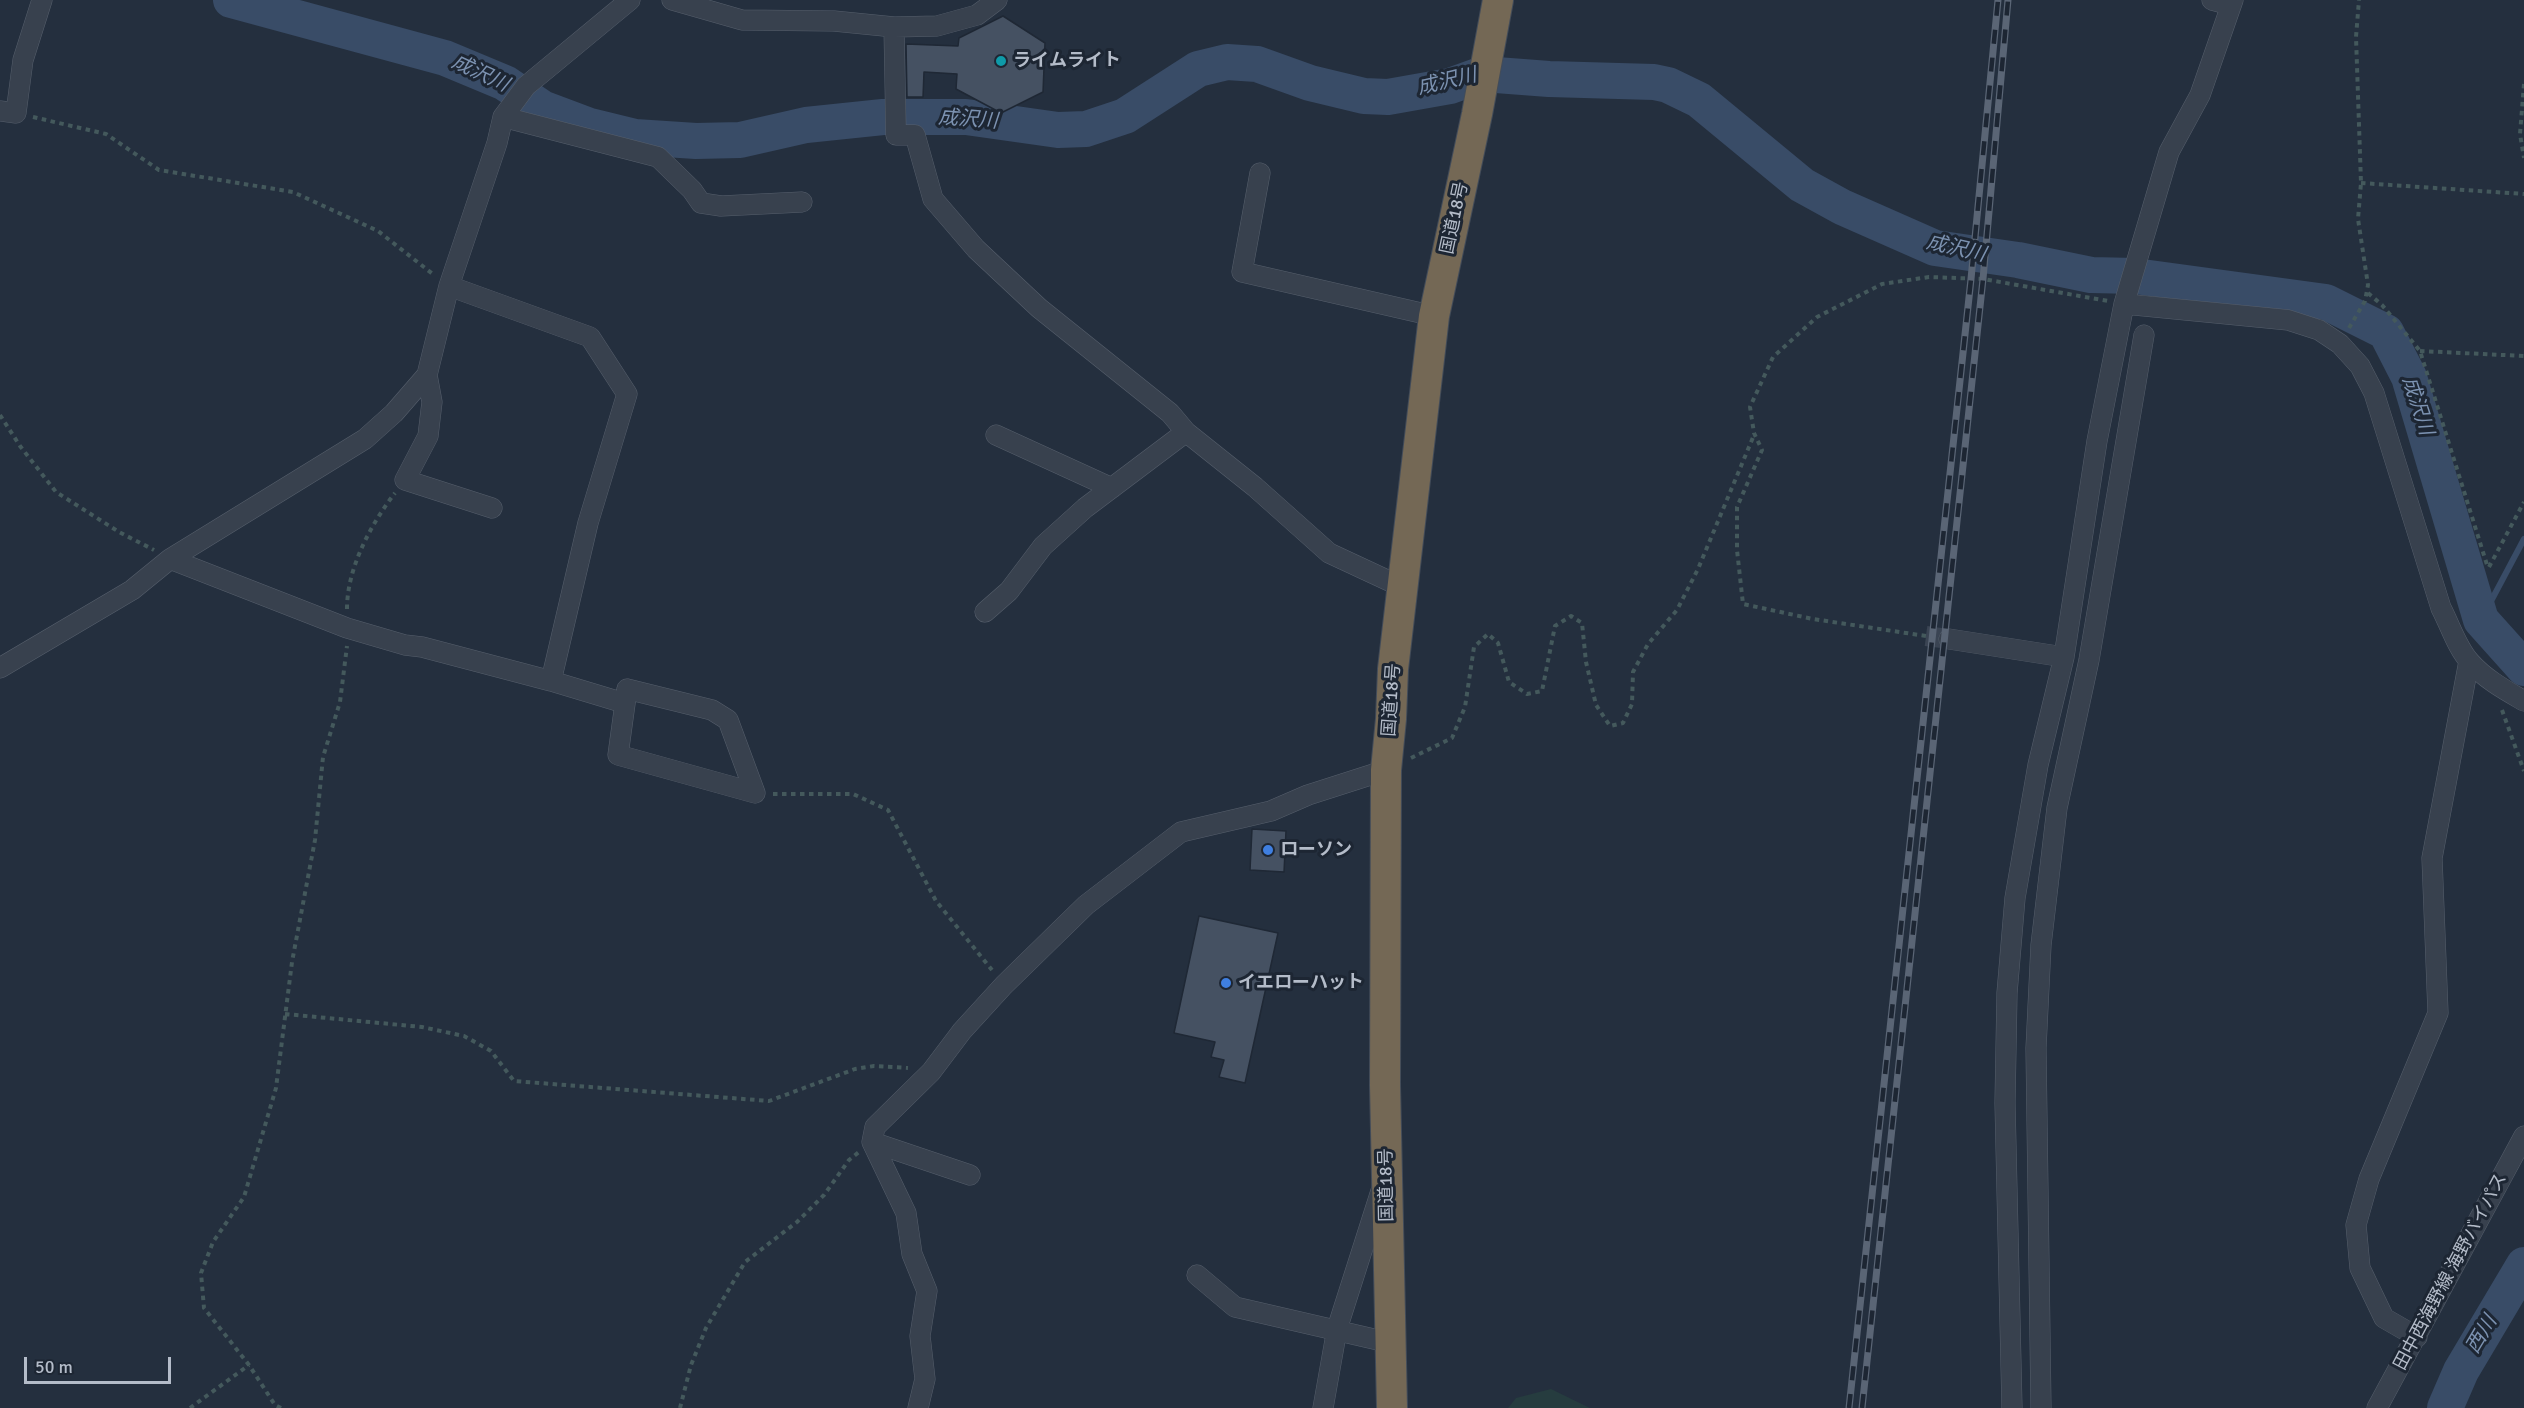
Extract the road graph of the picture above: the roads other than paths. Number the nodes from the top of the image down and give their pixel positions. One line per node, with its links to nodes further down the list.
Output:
1 (42, 0): 8 (street)
2 (630, 0): 9 (street)
3 (672, 0): 7 (street)
4 (997, 0): 7 (street)
5 (1498, 0): 14 (highway, 国道18号)
6 (2225, 2): 13 (street)
7 (894, 27): 17 (street)
8 (8, 112)
9 (507, 112): 11 (street); 12 (street)
10 (1260, 173): 14 (street)
11 (802, 202)
12 (449, 286): 16 (street); 28 (street)
13 (2124, 304): 25 (street); 26 (street)
14 (1434, 316): 22 (highway, 国道18号)
15 (2144, 335): 44 (street)
16 (427, 375): 20 (street); 21 (street)
17 (1186, 432): 19 (street); 22 (street)
18 (996, 435): 19 (street)
19 (1112, 488): 23 (street)
20 (492, 508)
21 (170, 559): 27 (street); 28 (street)
22 (1402, 588): 31 (highway, 国道18号)
23 (985, 612)
24 (1949, 639): 25 (street)
25 (2064, 657): 43 (street)
26 (2469, 661): 29 (street); 38 (street)
27 (0, 668)
28 (551, 681): 30 (street)
29 (2524, 701)
30 (624, 702): 30 (street)
31 (1386, 770): 33 (street); 34 (highway, 国道18号)
32 (2524, 1136): 38 (street, 田中西海野線 海野バイパス)
33 (872, 1142): 35 (street); 40 (street)
34 (1387, 1171): 37 (street); 39 (highway, 国道18号)
35 (970, 1175)
36 (1197, 1275): 37 (street)
37 (1338, 1329): 39 (street); 41 (street)
38 (2417, 1337): 45 (street, 田中西海野線 海野バイパス)
39 (1391, 1343): 42 (highway, 国道18号)
40 (918, 1408)
41 (1323, 1408)
42 (1392, 1408)
43 (2012, 1408)
44 (2041, 1408)
45 (2377, 1408)

